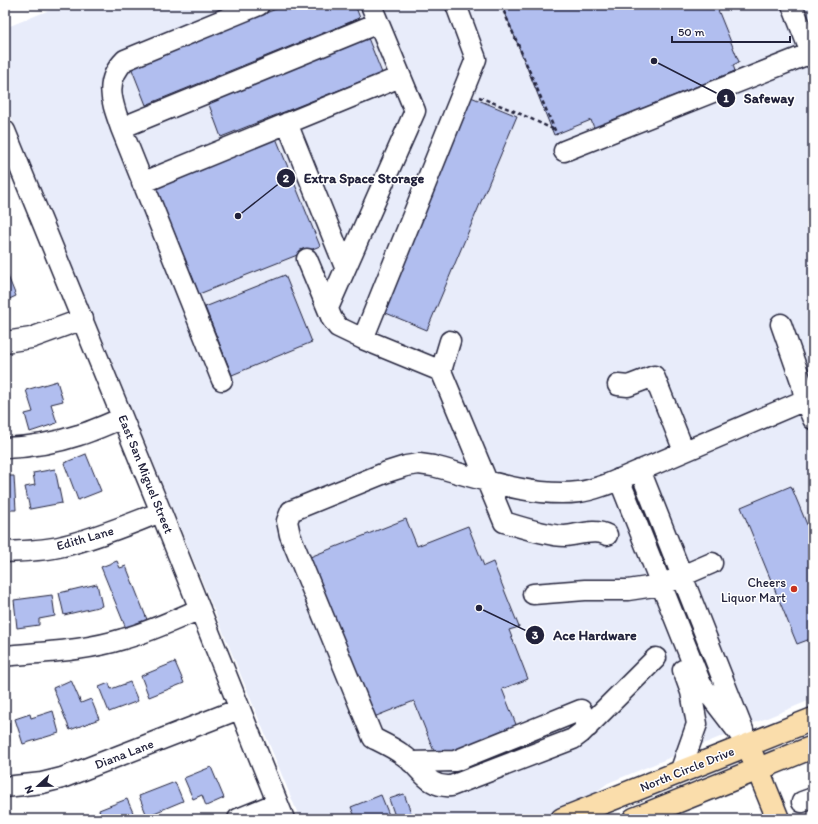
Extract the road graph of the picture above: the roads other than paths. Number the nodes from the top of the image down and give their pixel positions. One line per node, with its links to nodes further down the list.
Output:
1 (259, 5): 8 (street)
2 (456, 5): 17 (street)
3 (792, 5): 5 (street)
4 (374, 14): 6 (street); 8 (street)
5 (812, 55): 10 (street)
6 (400, 77): 7 (street); 13 (street)
7 (287, 123): 11 (street); 13 (street)
8 (121, 128): 11 (street)
9 (5, 131): 15 (street, East San Miguel Street)
10 (564, 152)
11 (142, 182): 21 (street)
12 (307, 259): 14 (street)
13 (345, 267): 14 (street)
14 (328, 308): 17 (street)
15 (83, 319): 19 (street); 24 (street, East San Miguel Street)
16 (781, 324): 23 (street)
17 (363, 339): 20 (street)
18 (450, 341): 20 (street)
19 (5, 342)
20 (441, 371): 30 (street)
21 (222, 380)
22 (618, 385): 27 (street)
23 (810, 397): 25 (street); 27 (street)
24 (122, 418): 26 (street); 31 (street, East San Miguel Street)
25 (813, 419)
26 (5, 448)
27 (684, 452): 28 (street)
28 (640, 470): 29 (street); 35 (street)
29 (619, 479): 30 (street); 36 (street)
30 (486, 480): 32 (street); 41 (street)
31 (161, 512): 33 (street, Edith Lane); 38 (street, East San Miguel Street)
32 (607, 535)
33 (5, 552)
34 (712, 563): 35 (street)
35 (683, 576): 36 (street); 44 (street)
36 (661, 585): 37 (street); 39 (street)
37 (533, 594)
38 (200, 609): 40 (street); 42 (street, East San Miguel Street)
39 (677, 624): 44 (street); 47 (street)
40 (5, 656)
41 (656, 658)
42 (239, 709): 48 (street, Diana Lane); 49 (street, East San Miguel Street)
43 (813, 719): 44 (main road, North Circle Drive)
44 (748, 745): 46 (main road); 47 (main road, North Circle Drive)
45 (813, 747): 46 (main road, North Circle Drive)
46 (758, 769): 52 (main road, North Circle Drive); 53 (main road)
47 (680, 772): 51 (main road, North Circle Drive)
48 (5, 787)
49 (281, 811): 50 (street)
50 (238, 819)
51 (562, 819)
52 (634, 819)
53 (778, 819)

